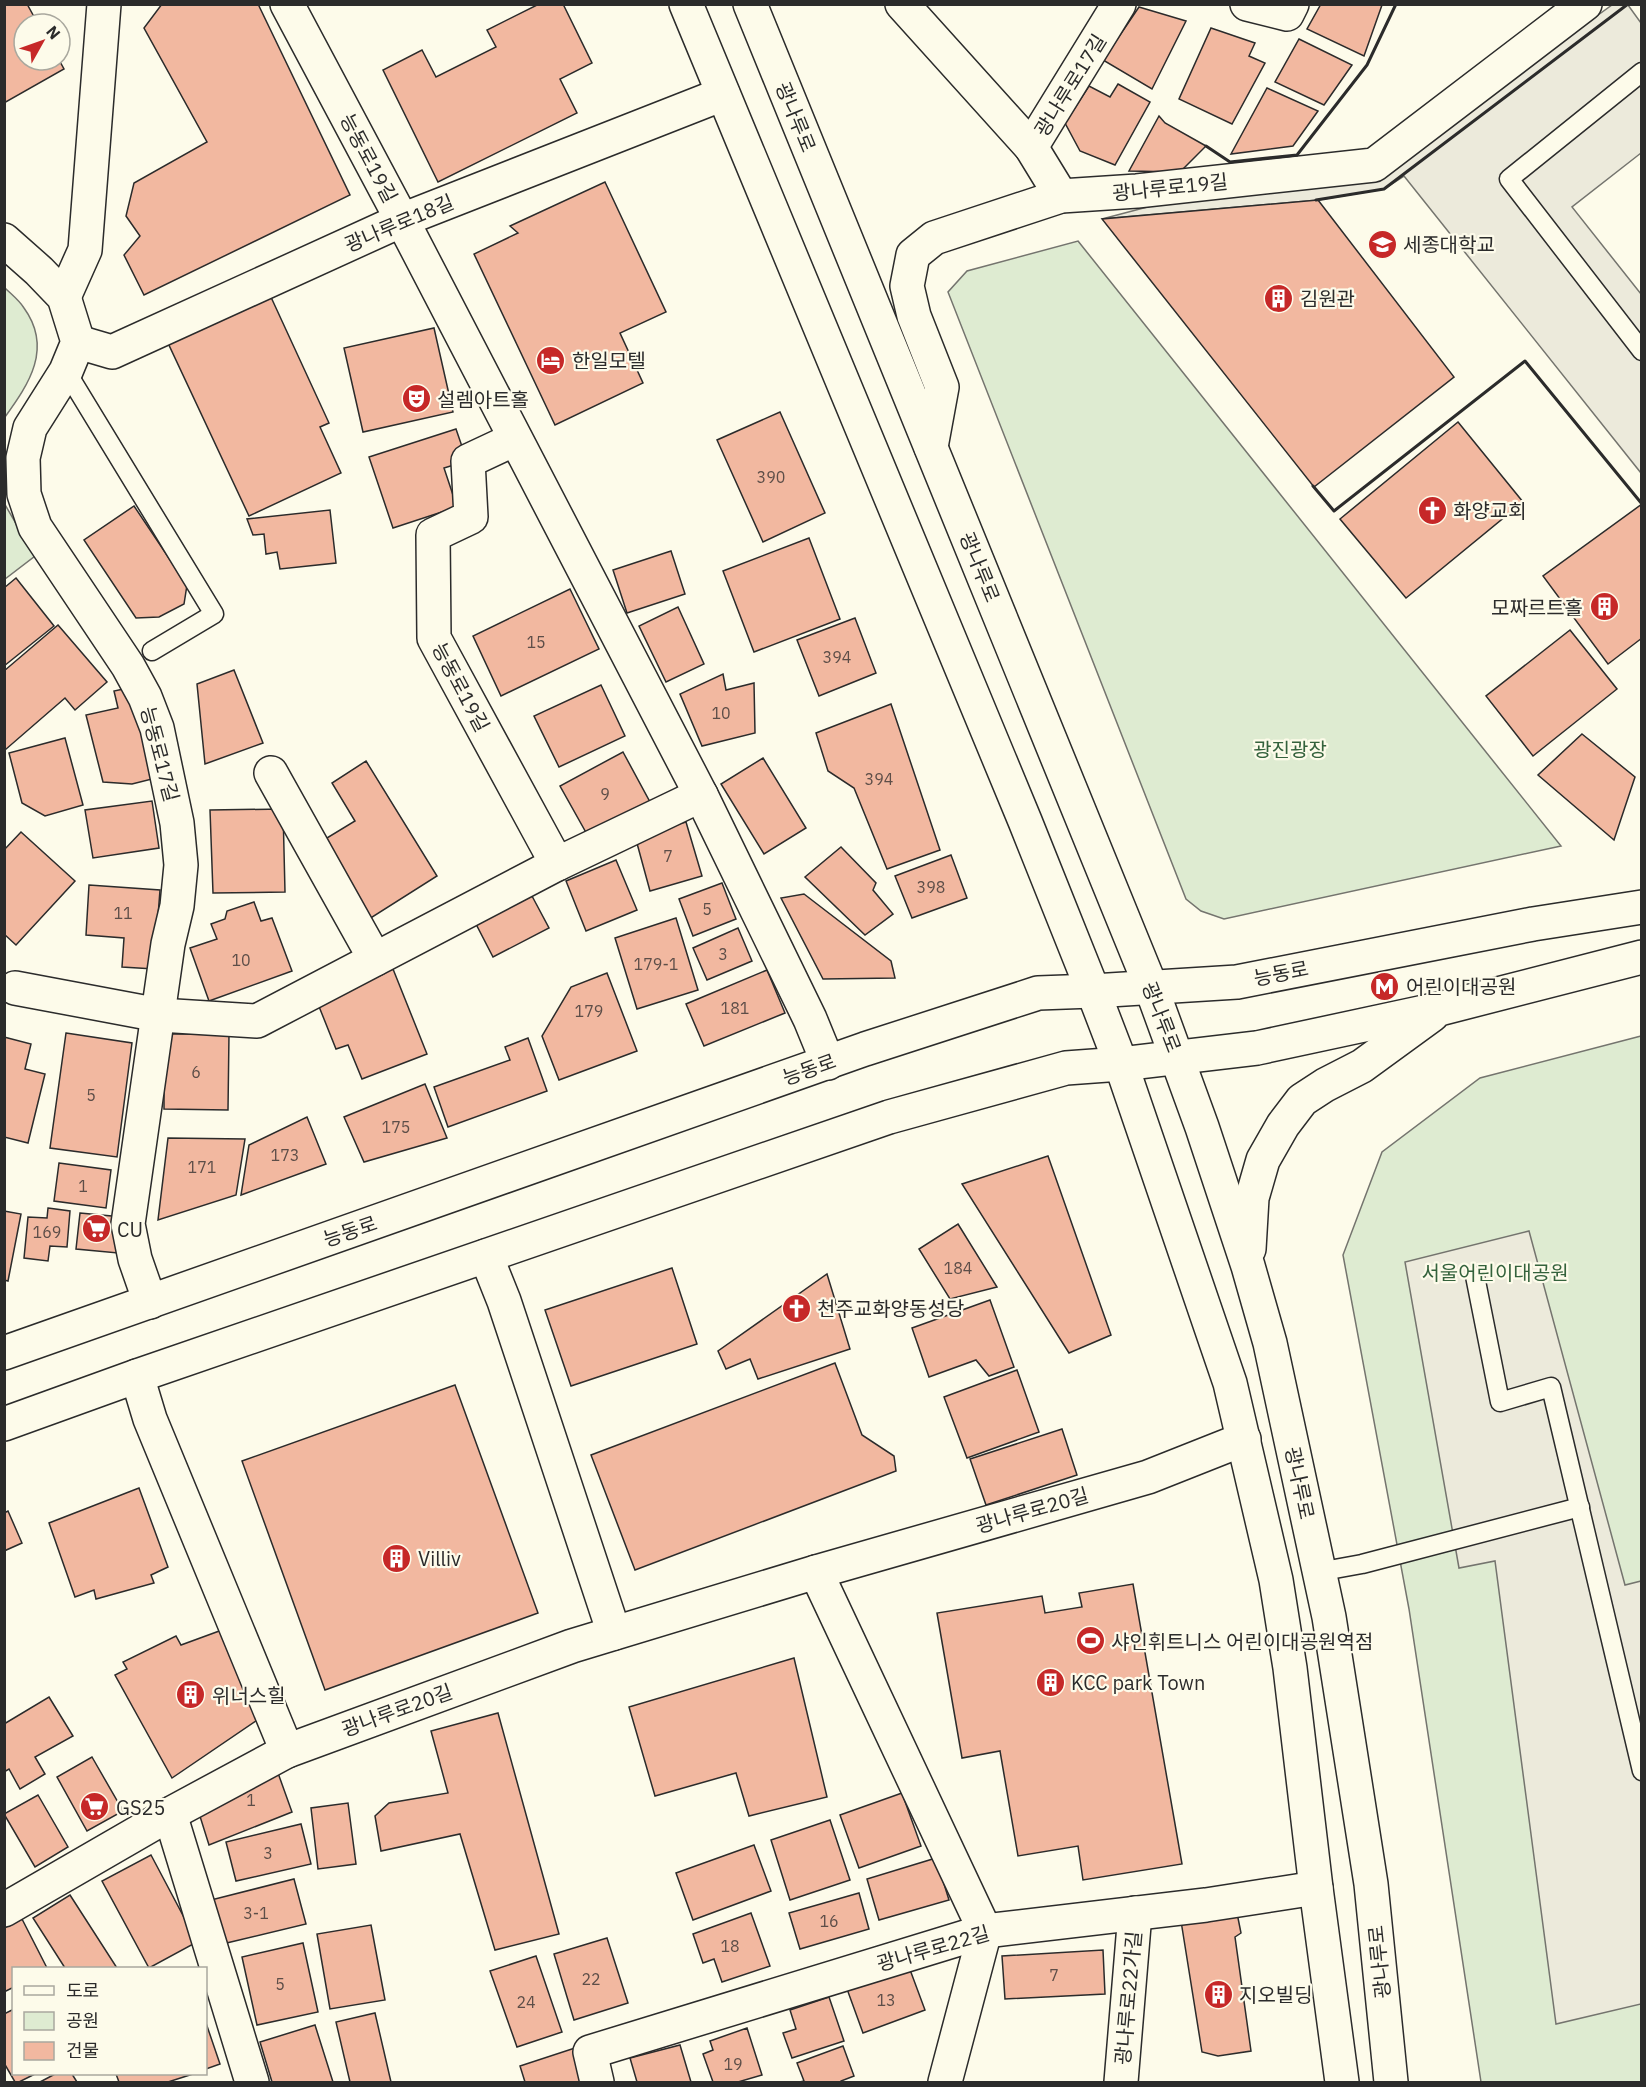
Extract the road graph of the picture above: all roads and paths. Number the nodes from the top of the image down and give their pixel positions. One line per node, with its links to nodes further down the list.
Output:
1 (104, 4): 16 (street)
2 (287, 4): 14 (street, 능동로19길)
3 (686, 4): 11 (street)
4 (750, 4): 20 (street, 광나루로)
5 (902, 4): 12 (street)
6 (1119, 4): 12 (street, 광나루로17길)
7 (1247, 4): 8 (street)
8 (1292, 4)
9 (1585, 4): 13 (street, 광나루로19길)
10 (1641, 72): 17 (lane)
11 (723, 94): 14 (street, 광나루로18길); 30 (street)
12 (1031, 147): 13 (street, 광나루로17길)
13 (1061, 196): 20 (street, 광나루로19길)
14 (402, 220): 18 (street, 광나루로18길); 19 (street, 능동로19길)
15 (4, 240): 16 (street)
16 (64, 297): 18 (street)
17 (1641, 351)
18 (72, 356): 21 (lane); 32 (street, 능동로17길)
19 (515, 439): 23 (street, 능동로19길); 24 (street, 능동로19길)
20 (932, 447): 28 (street, 광나루로)
21 (152, 651)
22 (271, 773): 27 (street)
23 (700, 795): 24 (street); 34 (street, 능동로19길)
24 (557, 864): 27 (street)
25 (1641, 907): 28 (street, 능동로)
26 (1641, 957): 31 (street)
27 (375, 959): 32 (street)
28 (1151, 987): 30 (street, 능동로); 33 (street, 광나루로)
29 (15, 988): 32 (street)
30 (1093, 991): 34 (street, 능동로); 35 (street)
31 (1443, 1008): 33 (street); 37 (street)
32 (159, 1015): 39 (street, 능동로17길)
33 (1178, 1058): 35 (street); 37 (street, 광나루로)
34 (828, 1062): 39 (street, 능동로)
35 (1121, 1064): 36 (street); 43 (street)
36 (486, 1256): 41 (street); 47 (street)
37 (1248, 1266): 46 (street, 광나루로)
38 (1474, 1276): 44 (lane)
39 (150, 1302): 40 (street, 능동로)
40 (4, 1353)
41 (137, 1376): 42 (street); 49 (street)
42 (4, 1424)
43 (1244, 1439): 45 (street, 광나루로20길); 52 (street)
44 (1580, 1507): 46 (lane); 48 (lane)
45 (816, 1572): 47 (street, 광나루로20길); 55 (street)
46 (1318, 1572): 61 (street, 광나루로)
47 (614, 1633): 49 (street, 광나루로20길)
48 (1638, 1744): 50 (lane)
49 (287, 1751): 51 (street, 광나루로20길)
50 (1641, 1772)
51 (170, 1814): 53 (street, 광나루로20길); 56 (street)
52 (1316, 1888): 54 (street, 광나루로22길); 60 (street)
53 (4, 1910)
54 (1135, 1912): 55 (street, 광나루로22길); 59 (street, 광나루로22가길)
55 (985, 1931): 57 (street, 광나루로22길); 58 (street)
56 (252, 2082)
57 (597, 2082)
58 (945, 2082)
59 (1121, 2082)
60 (1342, 2082)
61 (1392, 2082)

